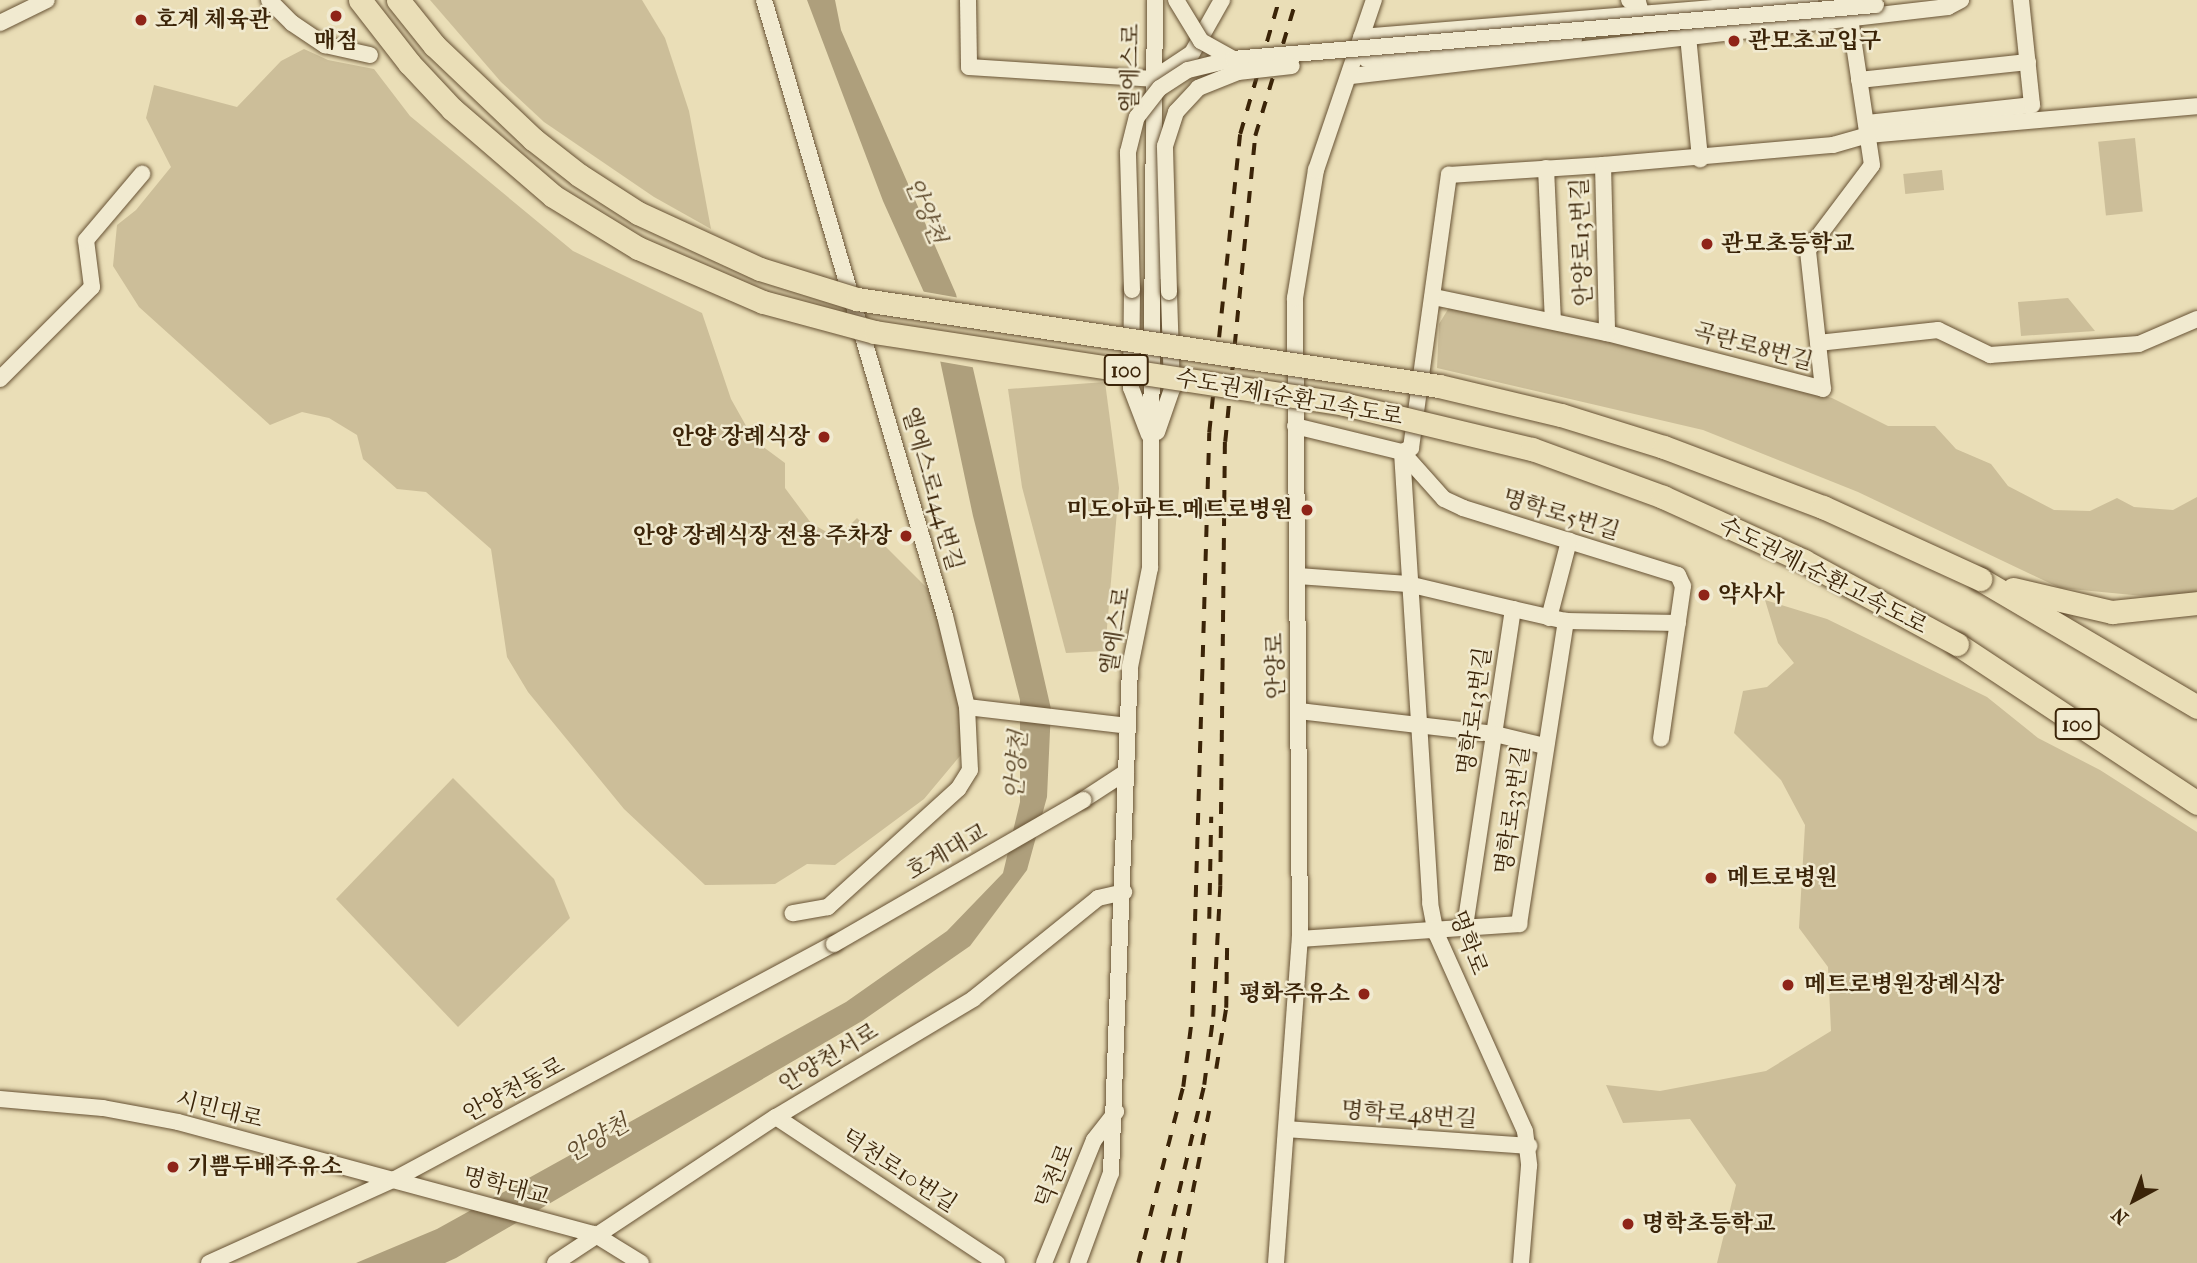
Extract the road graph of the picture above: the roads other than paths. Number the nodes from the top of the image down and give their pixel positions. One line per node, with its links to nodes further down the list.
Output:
1 (47, 0): 19 (street)
2 (270, 0): 22 (street)
3 (360, 0): 61 (highway, 수도권제1순환고속도로 / 100, bridge)
4 (398, 0): 45 (highway, 수도권제1순환고속도로 / 100, bridge)
5 (764, 0): 52 (street, 엘에스로144번길)
6 (968, 0): 26 (street)
7 (1155, 0): 26 (street, 엘에스로)
8 (1176, 0): 23 (street, bridge)
9 (1222, 0): 26 (street)
10 (1374, 0): 21 (street, 안양로)
11 (1810, 0): 15 (street)
12 (1910, 0): 17 (street)
13 (1961, 0): 18 (street)
14 (2021, 0): 24 (street)
15 (1769, 2): 16 (street)
16 (1637, 4): 21 (street)
17 (1876, 5): 23 (street, bridge); 41 (street, bridge)
18 (1850, 17): 20 (street); 27 (street, 곡란로8번길)
19 (0, 23)
20 (1688, 36): 25 (street); 30 (street)
21 (1362, 37): 25 (street, 안양로)
22 (370, 55)
23 (1233, 60): 41 (street, bridge)
24 (2028, 62): 27 (street); 29 (street)
25 (1351, 76): 40 (street, 안양로)
26 (1153, 79): 41 (street, 엘에스로)
27 (1859, 80): 29 (street, 곡란로8번길)
28 (2197, 106): 29 (street)
29 (1866, 129): 30 (street); 38 (street, 곡란로8번길)
30 (1700, 159): 31 (street)
31 (1602, 165): 32 (street, 안양로13번길); 37 (street, 안양로13번길)
32 (1546, 168): 34 (street, 안양로13번길); 36 (street)
33 (142, 174): 39 (street)
34 (1434, 297): 36 (street, 안양로13번길); 42 (street, 안양로13번길)
35 (2197, 319): 38 (street)
36 (1553, 320): 37 (street, 안양로13번길)
37 (1607, 332): 38 (street, 곡란로8번길)
38 (1818, 343)
39 (0, 380)
40 (1295, 426): 42 (street); 44 (street, 안양로)
41 (1153, 444): 56 (street, 엘에스로)
42 (1402, 452): 43 (street, 명학로5번길); 46 (street, 명학로)
43 (1569, 541): 49 (street); 51 (street, 명학로5번길)
44 (1298, 576): 46 (street); 54 (street, 안양로)
45 (1980, 579): 47 (highway); 53 (highway, 수도권제1순환고속도로 / 100)
46 (1408, 584): 48 (street); 55 (street, 명학로)
47 (2197, 603)
48 (1513, 609): 49 (street); 57 (street, 명학로13번길)
49 (1549, 618): 50 (street)
50 (1566, 621): 51 (street); 59 (street, 명학로33번길)
51 (1678, 623): 58 (street, 명학로5번길)
52 (973, 708): 56 (street); 63 (street, 엘에스로144번길)
53 (2197, 708)
54 (1300, 711): 55 (street); 66 (street, 안양로)
55 (1418, 725): 57 (street); 65 (street, 명학로)
56 (1128, 726): 60 (street, 엘에스로)
57 (1495, 734): 59 (street); 64 (street, 명학로13번길)
58 (1661, 738)
59 (1545, 747): 64 (street, 명학로33번길)
60 (1126, 772): 62 (street, 엘에스로); 67 (street, 호계대교, bridge)
61 (2196, 803)
62 (1124, 891): 69 (street, 엘에스로); 70 (street, 안양천서로)
63 (793, 912)
64 (1465, 926): 65 (street, 명학로33번길)
65 (1436, 933): 66 (street, 명학로33번길); 72 (street, 명학로)
66 (1300, 939): 71 (street, 안양로)
67 (834, 944): 73 (street, 안양천동로)
68 (0, 1099): 73 (street, 시민대로)
69 (1116, 1112): 80 (street, 덕천로); 81 (street, 엘에스로)
70 (776, 1117): 75 (street, 안양천서로); 79 (street, 덕천로10번길)
71 (1286, 1129): 72 (street, 명학로48번길); 82 (street, 안양로)
72 (1529, 1146): 83 (street, 명학로)
73 (395, 1179): 74 (street, 시민대로); 76 (street, 안양천동로)
74 (423, 1188): 75 (street, 명학대교)
75 (594, 1234): 77 (street, 안양천서로); 78 (street)
76 (209, 1263)
77 (555, 1263)
78 (641, 1263)
79 (997, 1263)
80 (1044, 1263)
81 (1078, 1263)
82 (1276, 1263)
83 (1521, 1263)

